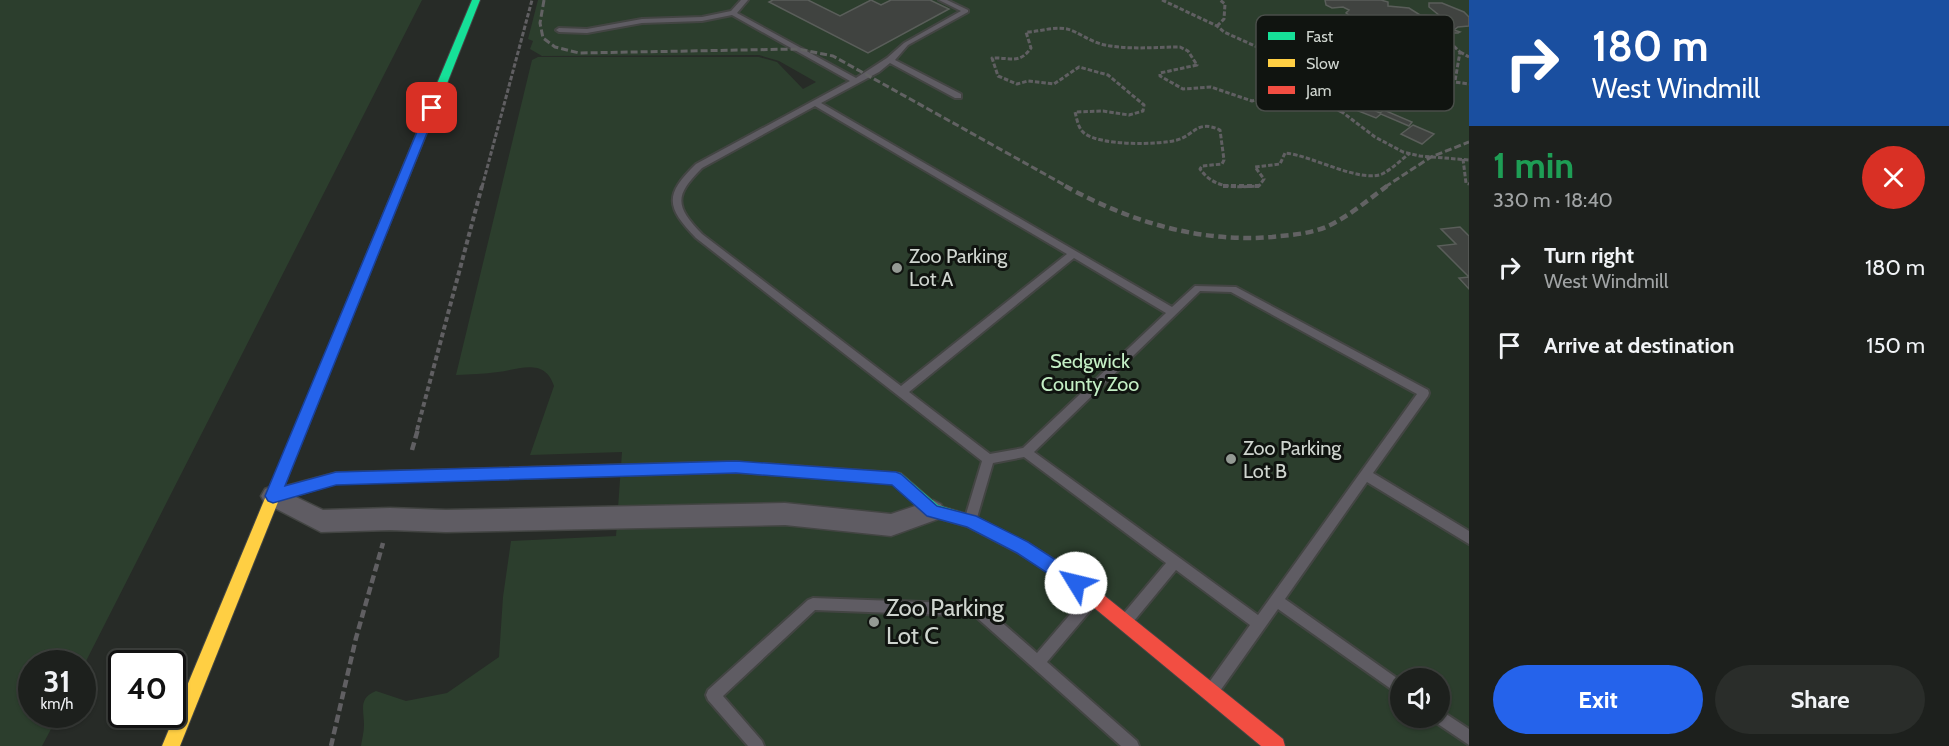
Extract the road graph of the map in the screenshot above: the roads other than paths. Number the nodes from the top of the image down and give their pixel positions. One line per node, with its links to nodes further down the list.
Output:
1 (476, 0): 16 (street)
2 (746, 0): 4 (lane)
3 (942, 0): 6 (lane)
4 (734, 13): 5 (lane); 7 (lane)
5 (559, 30)
6 (890, 60): 7 (lane); 8 (lane)
7 (856, 81): 9 (lane)
8 (958, 96)
9 (816, 103): 10 (lane); 12 (lane)
10 (1072, 254): 11 (lane); 12 (lane)
11 (1172, 312): 13 (lane); 15 (lane)
12 (901, 392): 14 (lane)
13 (1026, 452): 14 (lane); 20 (lane)
14 (988, 459): 18 (lane)
15 (1366, 475): 19 (lane); 22 (lane)
16 (273, 496): 17 (street); 17 (street); 30 (street)
17 (933, 512): 18 (street)
18 (970, 521): 21 (street)
19 (1469, 538)
20 (1175, 561): 23 (lane); 24 (lane)
21 (1094, 596): 23 (street); 25 (lane)
22 (1276, 600): 24 (lane); 26 (lane)
23 (1125, 621): 27 (street)
24 (1259, 624): 27 (lane)
25 (1037, 663): 31 (lane); 32 (lane)
26 (1390, 681)
27 (1210, 693): 33 (street)
28 (1450, 724): 29 (lane)
29 (1469, 738)
30 (171, 746)
31 (757, 746)
32 (1132, 746)
33 (1276, 746)

